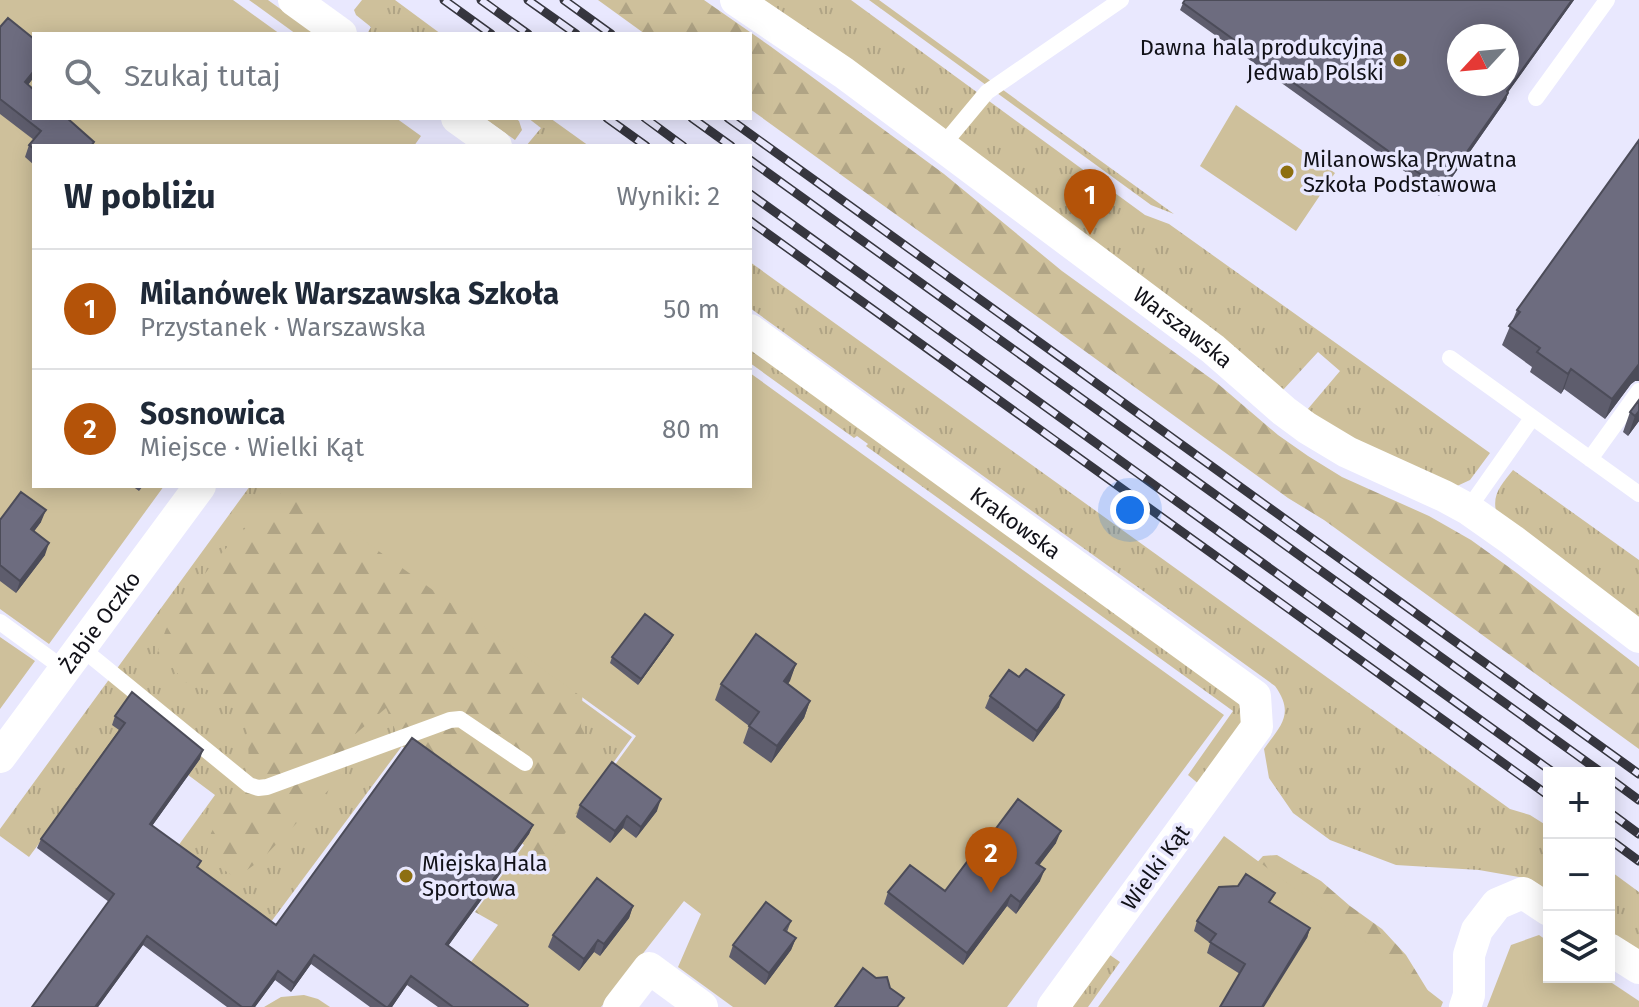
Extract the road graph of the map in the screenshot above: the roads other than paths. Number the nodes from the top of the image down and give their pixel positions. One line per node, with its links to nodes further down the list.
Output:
1 (294, 0): 5 (street)
2 (736, 0): 9 (street, Warszawska)
3 (1121, 0): 9 (lane)
4 (1607, 0): 6 (lane)
5 (338, 32)
6 (1536, 98)
7 (459, 130): 8 (street)
8 (491, 144)
9 (942, 146): 17 (street, Warszawska)
10 (752, 331): 21 (street, Krakowska)
11 (1450, 358): 13 (lane)
12 (1639, 391): 14 (lane)
13 (1532, 418): 14 (lane); 17 (lane)
14 (1590, 459): 16 (lane)
15 (199, 488): 20 (street, Żabie Oczko)
16 (1639, 494)
17 (1468, 509): 19 (street, Warszawska)
18 (0, 622): 20 (lane)
19 (1639, 637)
20 (72, 658): 22 (street, Żabie Oczko); 23 (lane)
21 (1257, 727): 29 (street, Wielki Kąt)
22 (0, 757)
23 (525, 763)
24 (1536, 901): 30 (street)
25 (1615, 953): 26 (street)
26 (1639, 968)
27 (619, 1007): 28 (street)
28 (702, 1007)
29 (1053, 1007)
30 (1465, 1007)

